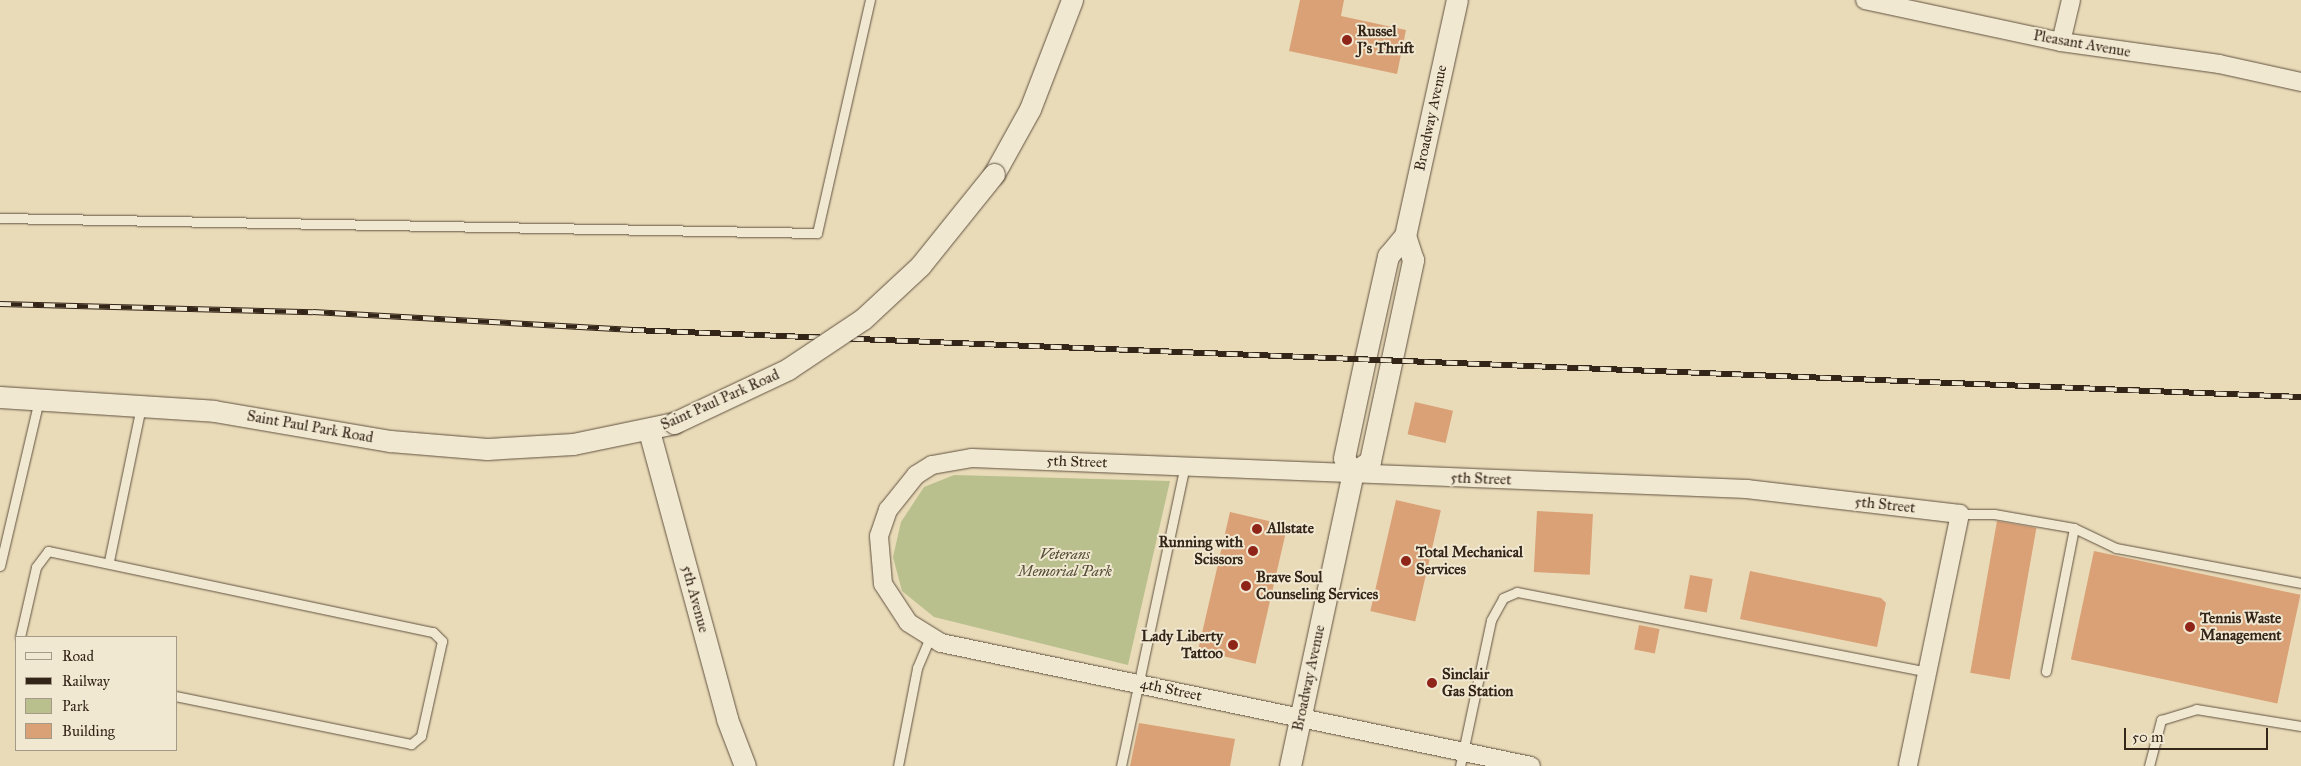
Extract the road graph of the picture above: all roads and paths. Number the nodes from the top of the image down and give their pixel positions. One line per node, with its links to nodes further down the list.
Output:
1 (870, 0): 8 (lane)
2 (1072, 0): 12 (street, Saint Paul Park Road, bridge)
3 (1457, 0): 14 (street, Broadway Avenue)
4 (1865, 0): 6 (street, Pleasant Avenue)
5 (2070, 0): 6 (street)
6 (2061, 42): 7 (street, Pleasant Avenue)
7 (2301, 82)
8 (0, 218)
9 (0, 397): 10 (street, Saint Paul Park Road)
10 (39, 399): 11 (street, Saint Paul Park Road); 16 (lane)
11 (141, 405): 12 (street, Saint Paul Park Road); 19 (lane)
12 (649, 431): 31 (street, 5th Avenue)
13 (1185, 465): 14 (street, 5th Street); 18 (street, 5th Street); 26 (lane)
14 (1353, 474): 15 (street, 5th Street); 28 (street, Broadway Avenue)
15 (1960, 514): 17 (lane); 25 (street)
16 (4, 528): 20 (lane)
17 (2074, 528): 21 (lane); 24 (lane)
18 (879, 536): 23 (street, 4th Street)
19 (109, 561): 22 (lane); 27 (lane)
20 (0, 566)
21 (2301, 583)
22 (20, 636)
23 (930, 638): 26 (street, 4th Street); 32 (lane)
24 (2046, 671)
25 (1927, 672): 30 (lane); 36 (street)
26 (1138, 683): 28 (street, 4th Street); 33 (lane)
27 (178, 696)
28 (1301, 718): 30 (street, 4th Street); 34 (street, Broadway Avenue)
29 (2301, 726): 37 (lane)
30 (1461, 759): 35 (street, 4th Street)
31 (745, 766)
32 (898, 766)
33 (1121, 766)
34 (1290, 766)
35 (1531, 766)
36 (1908, 766)
37 (2149, 766)

